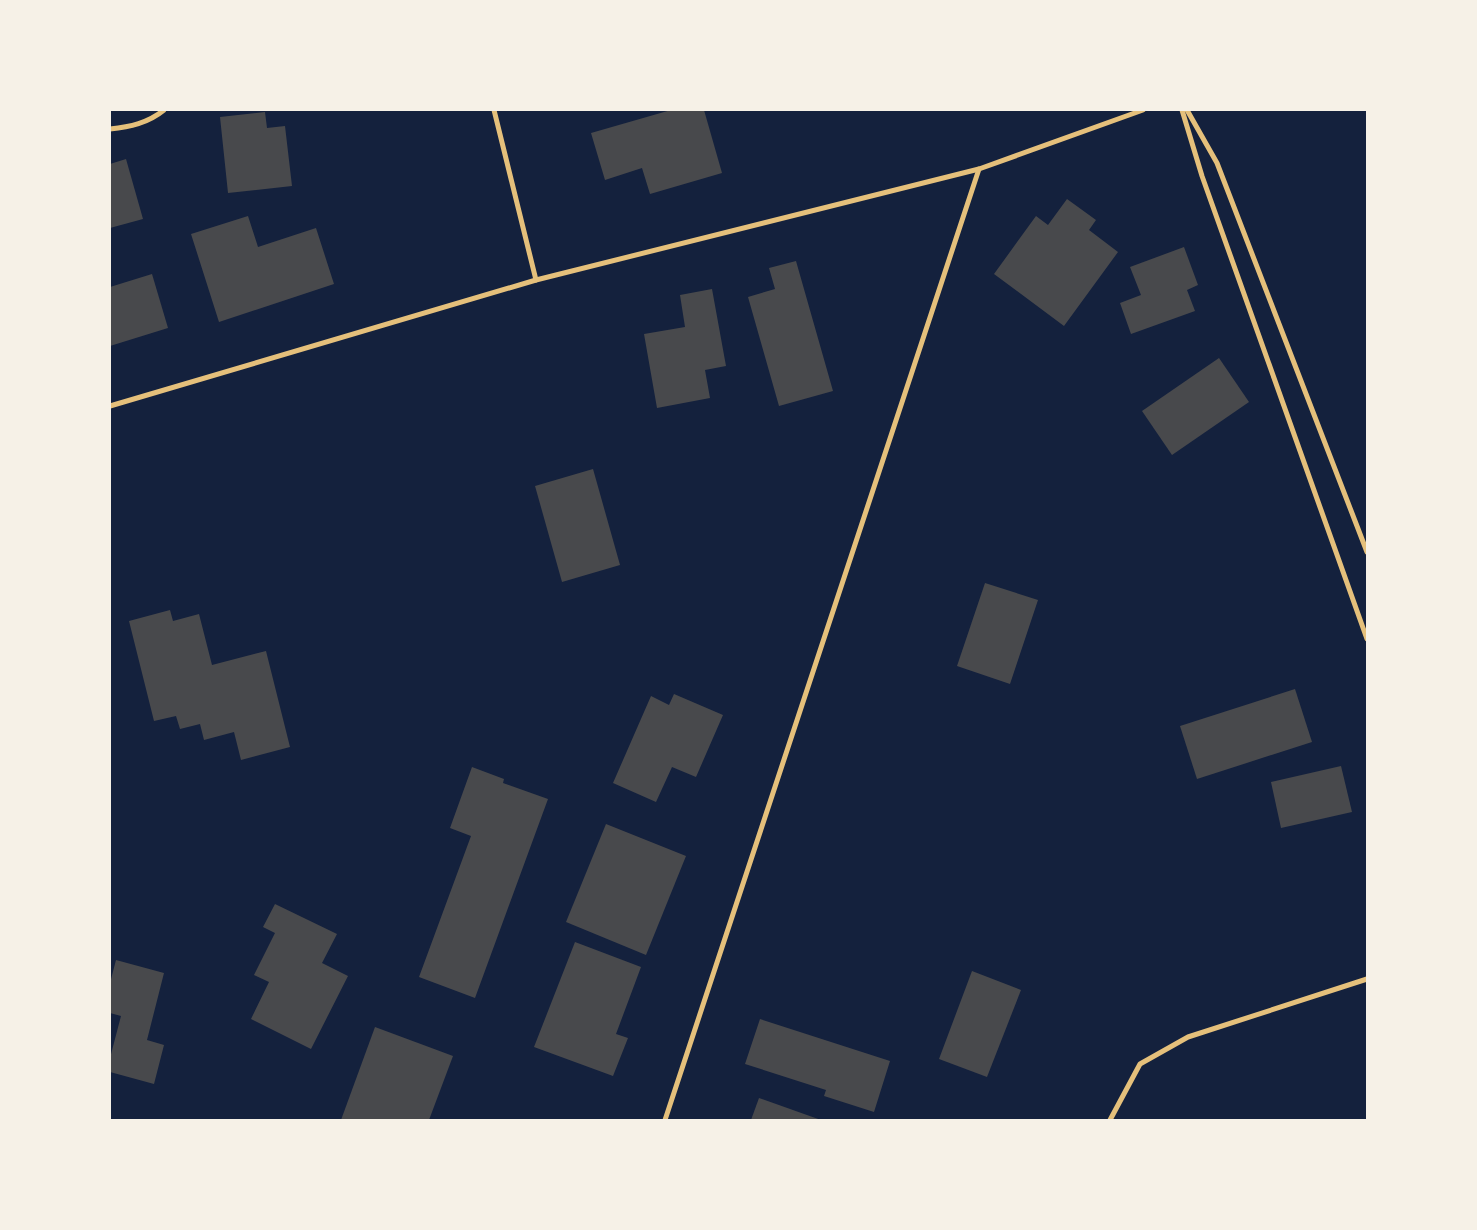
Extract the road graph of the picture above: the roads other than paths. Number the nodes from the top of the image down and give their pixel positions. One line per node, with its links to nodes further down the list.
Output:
1 (164, 110): 6 (street)
2 (494, 110): 8 (street)
3 (1144, 110): 7 (street)
4 (1182, 110): 11 (street)
5 (1187, 110): 10 (street)
6 (110, 129)
7 (979, 168): 8 (street); 13 (street)
8 (536, 280): 9 (street)
9 (110, 406)
10 (1367, 552)
11 (1367, 639)
12 (1367, 979): 14 (street)
13 (665, 1120)
14 (1110, 1120)

